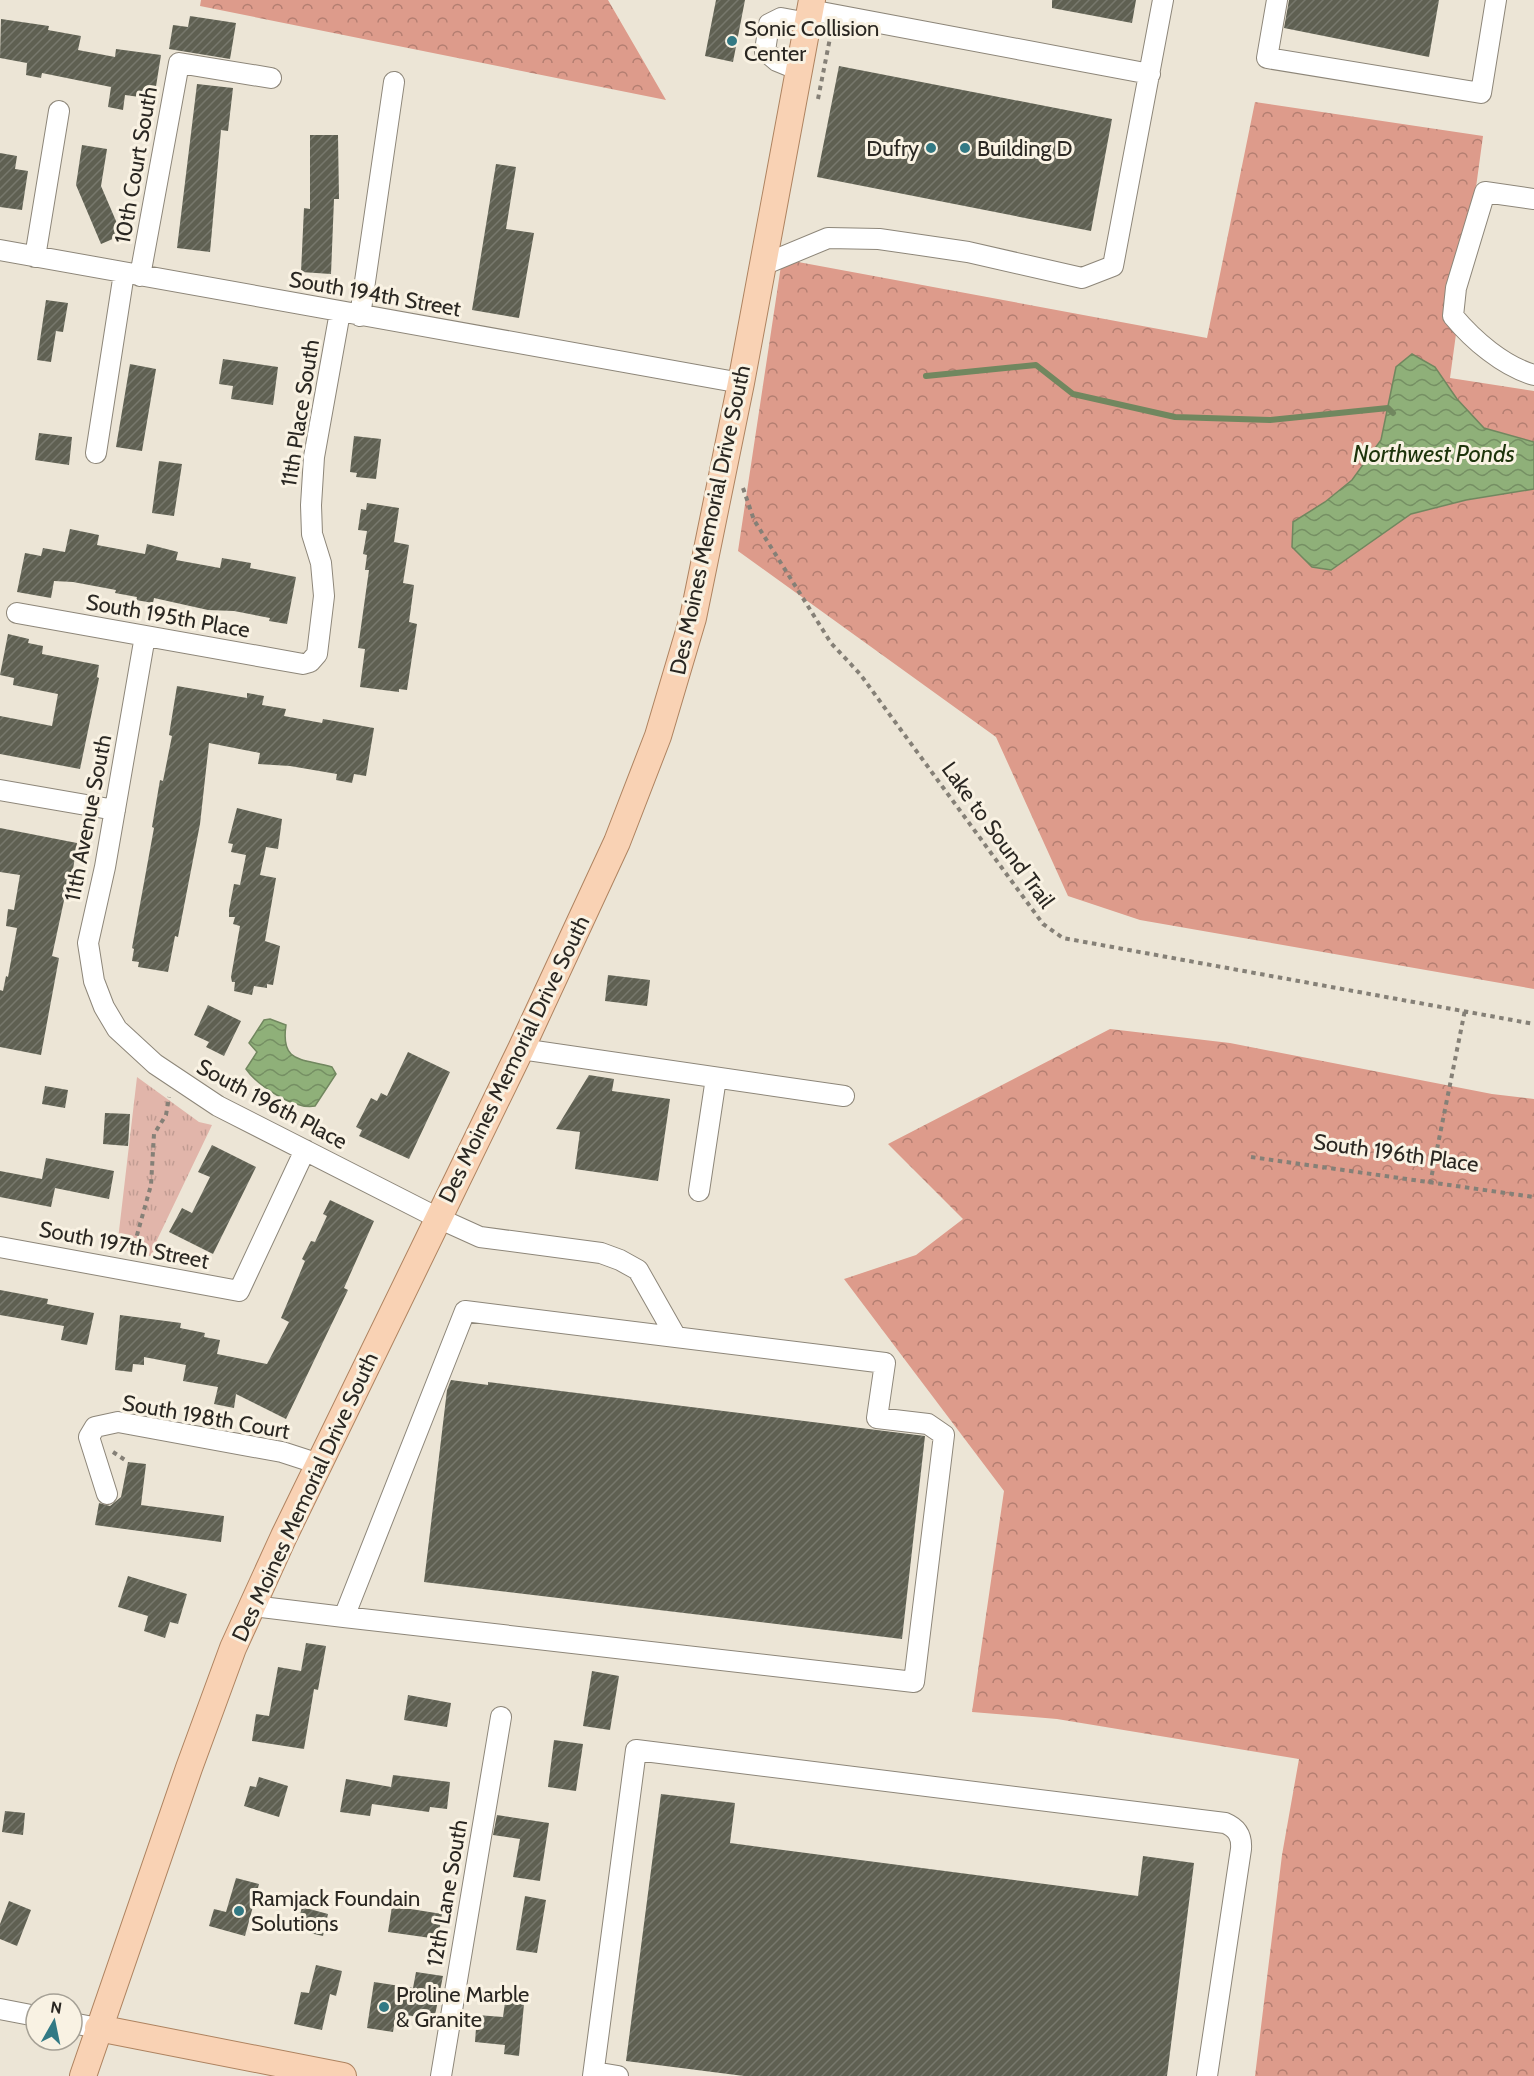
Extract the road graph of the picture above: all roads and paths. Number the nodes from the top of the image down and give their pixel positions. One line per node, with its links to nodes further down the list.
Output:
1 (1163, 0): 6 (street)
2 (1277, 0): 3 (street)
3 (1496, 0)
4 (810, 11): 5 (main road, Des Moines Memorial Drive South); 5 (street); 6 (street)
5 (799, 70): 13 (main road, Des Moines Memorial Drive South)
6 (1150, 74): 13 (street)
7 (271, 78): 14 (street, 10th Court South)
8 (394, 82): 16 (street)
9 (59, 111): 12 (street)
10 (1534, 199): 17 (street)
11 (0, 250): 12 (street, South 194th Street)
12 (35, 257): 14 (street, South 194th Street)
13 (763, 265): 18 (main road, Des Moines Memorial Drive South)
14 (132, 274): 15 (street, South 194th Street); 19 (street, 10th Court South)
15 (340, 312): 16 (street, South 194th Street); 23 (street, 11th Place South)
16 (360, 316): 18 (street, South 194th Street)
17 (1534, 375)
18 (741, 383): 29 (main road, Des Moines Memorial Drive South)
19 (96, 453)
20 (743, 482): 27 (path, Lake to Sound Trail)
21 (17, 613): 22 (street, South 195th Place)
22 (145, 636): 23 (street, South 195th Place); 25 (street, 11th Avenue South)
23 (310, 662)
24 (0, 790): 25 (street)
25 (115, 810): 26 (street, 11th Avenue South)
26 (104, 1007): 33 (street, South 196th Place)
27 (1465, 1010): 28 (path, Lake to Sound Trail); 35 (path)
28 (1534, 1024)
29 (521, 1049): 30 (street); 38 (main road, Des Moines Memorial Drive South)
30 (716, 1077): 31 (street); 36 (street)
31 (844, 1096)
32 (169, 1097): 40 (path)
33 (305, 1150): 38 (street, South 196th Place); 39 (street, South 197th Street)
34 (1251, 1156): 35 (path, South 196th Place)
35 (1430, 1184): 37 (path, South 196th Place)
36 (699, 1191)
37 (1534, 1197)
38 (438, 1218): 41 (street, South 196th Place); 42 (main road, Des Moines Memorial Drive South)
39 (0, 1247)
40 (132, 1254)
41 (676, 1337): 45 (street); 45 (street)
42 (319, 1464): 43 (street, South 198th Court); 44 (main road, Des Moines Memorial Drive South)
43 (107, 1494)
44 (253, 1606): 45 (street); 50 (main road, Des Moines Memorial Drive South)
45 (344, 1617)
46 (501, 1717): 54 (street, 12th Lane South)
47 (0, 2010): 48 (street)
48 (24, 2014)
49 (84, 2025): 50 (street)
50 (98, 2028): 52 (main road, Des Moines Memorial Drive South); 53 (main road)
51 (593, 2074): 55 (street); 56 (street)
52 (83, 2076)
53 (343, 2076)
54 (441, 2076)
55 (618, 2076)
56 (1207, 2076)

